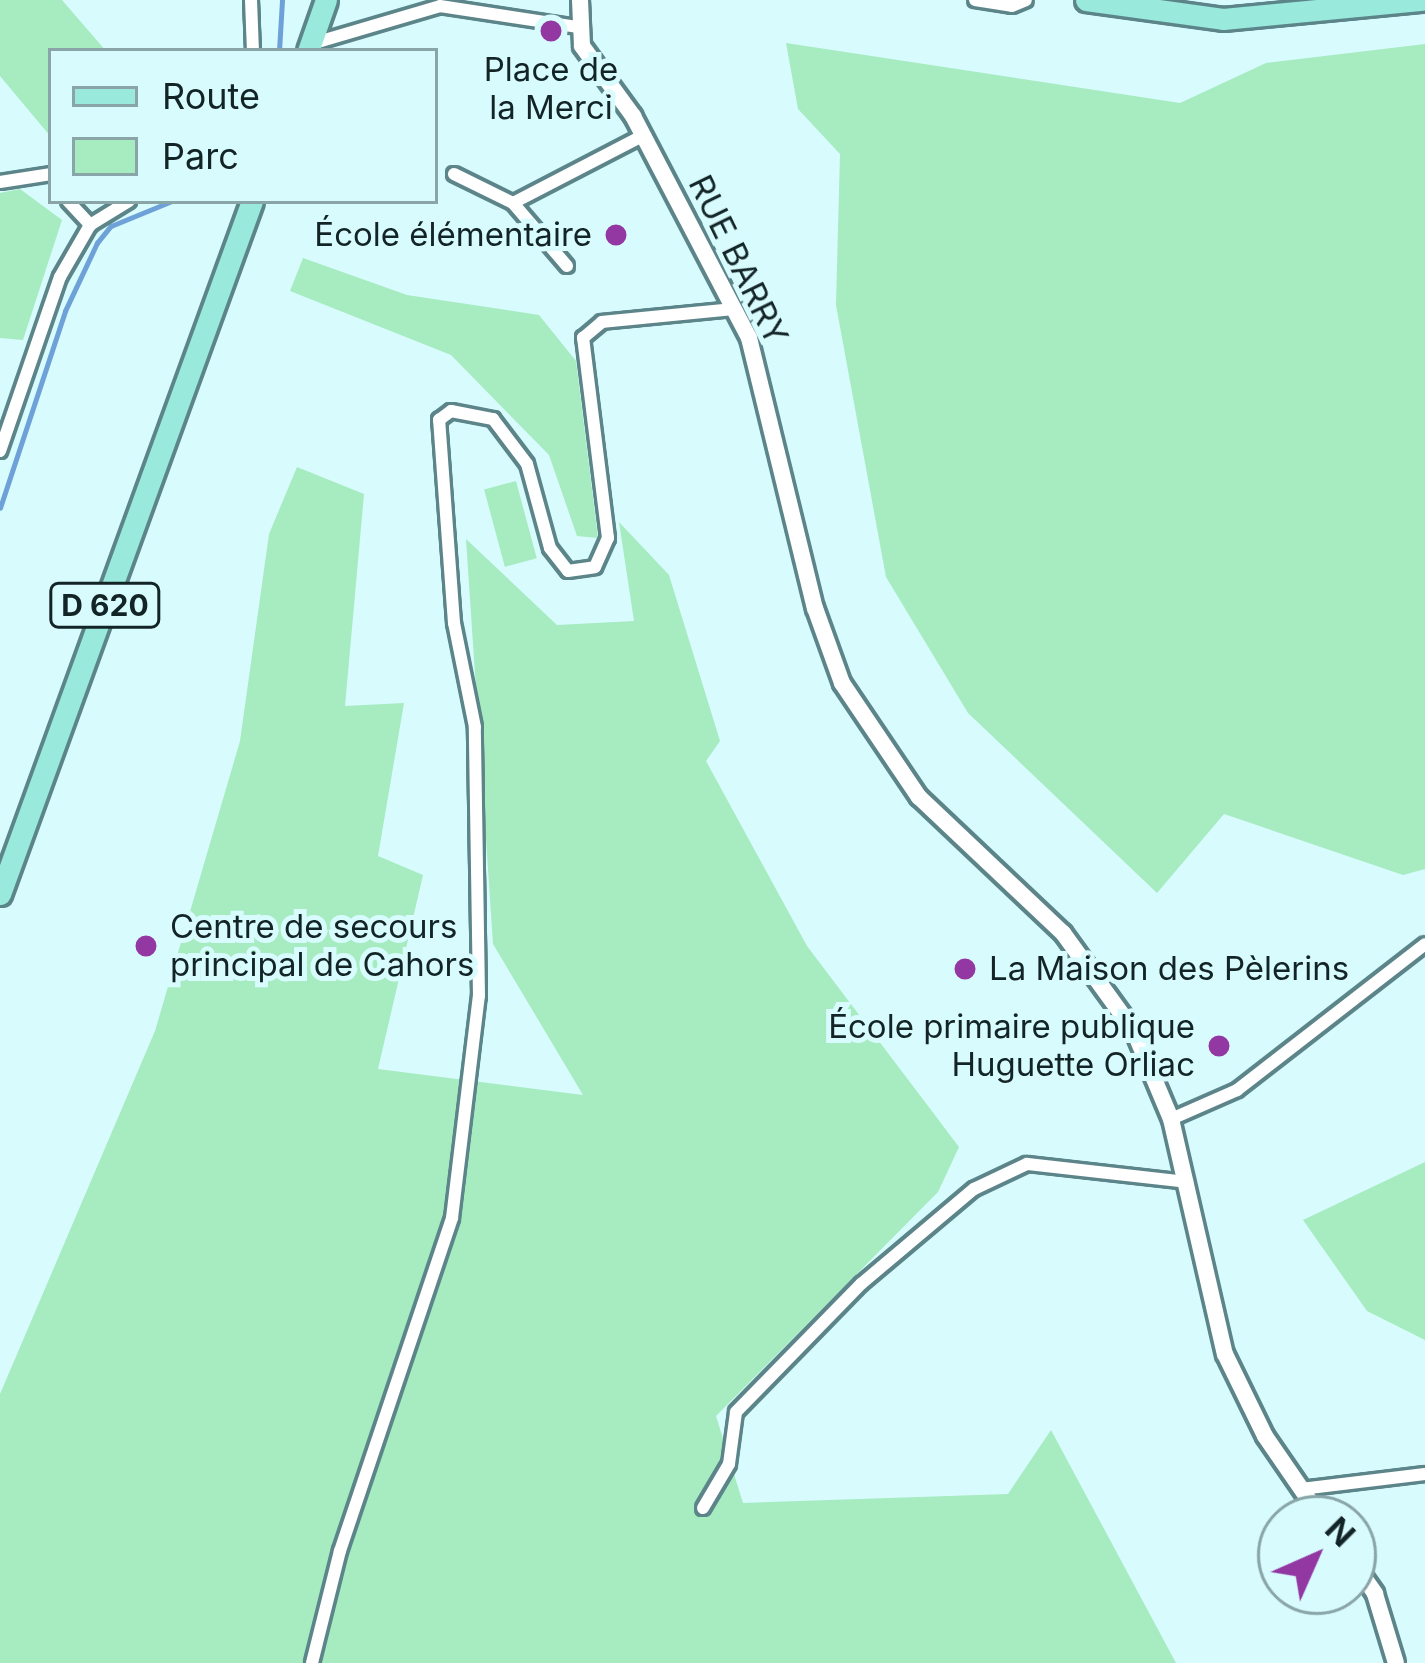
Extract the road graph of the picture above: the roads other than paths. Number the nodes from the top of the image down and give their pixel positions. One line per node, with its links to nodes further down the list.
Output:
1 (251, 0): 9 (street)
2 (326, 0): 10 (main road)
3 (580, 0): 8 (street)
4 (975, 0): 5 (street)
5 (1026, 0)
6 (1086, 0): 7 (main road)
7 (1422, 0)
8 (578, 27): 10 (street); 11 (street, RUE BARRY)
9 (254, 48)
10 (309, 48)
11 (644, 135): 15 (street); 21 (street, RUE BARRY)
12 (46, 173): 14 (street)
13 (454, 174): 15 (street)
14 (0, 182)
15 (513, 202): 20 (street)
16 (71, 204): 19 (street)
17 (118, 204): 19 (street)
18 (251, 204): 23 (main road, D 620)
19 (89, 225): 22 (street)
20 (567, 266)
21 (735, 309): 25 (street, RUE BARRY); 32 (street)
22 (0, 451)
23 (0, 894)
24 (1425, 944): 25 (street)
25 (1172, 1119): 26 (street, RUE BARRY)
26 (1186, 1182): 28 (street, RUE BARRY); 30 (street)
27 (1425, 1474): 28 (street)
28 (1301, 1489): 29 (street, RUE BARRY)
29 (1305, 1495)
30 (704, 1508)
31 (1377, 1597): 33 (street)
32 (312, 1663)
33 (1396, 1663)

